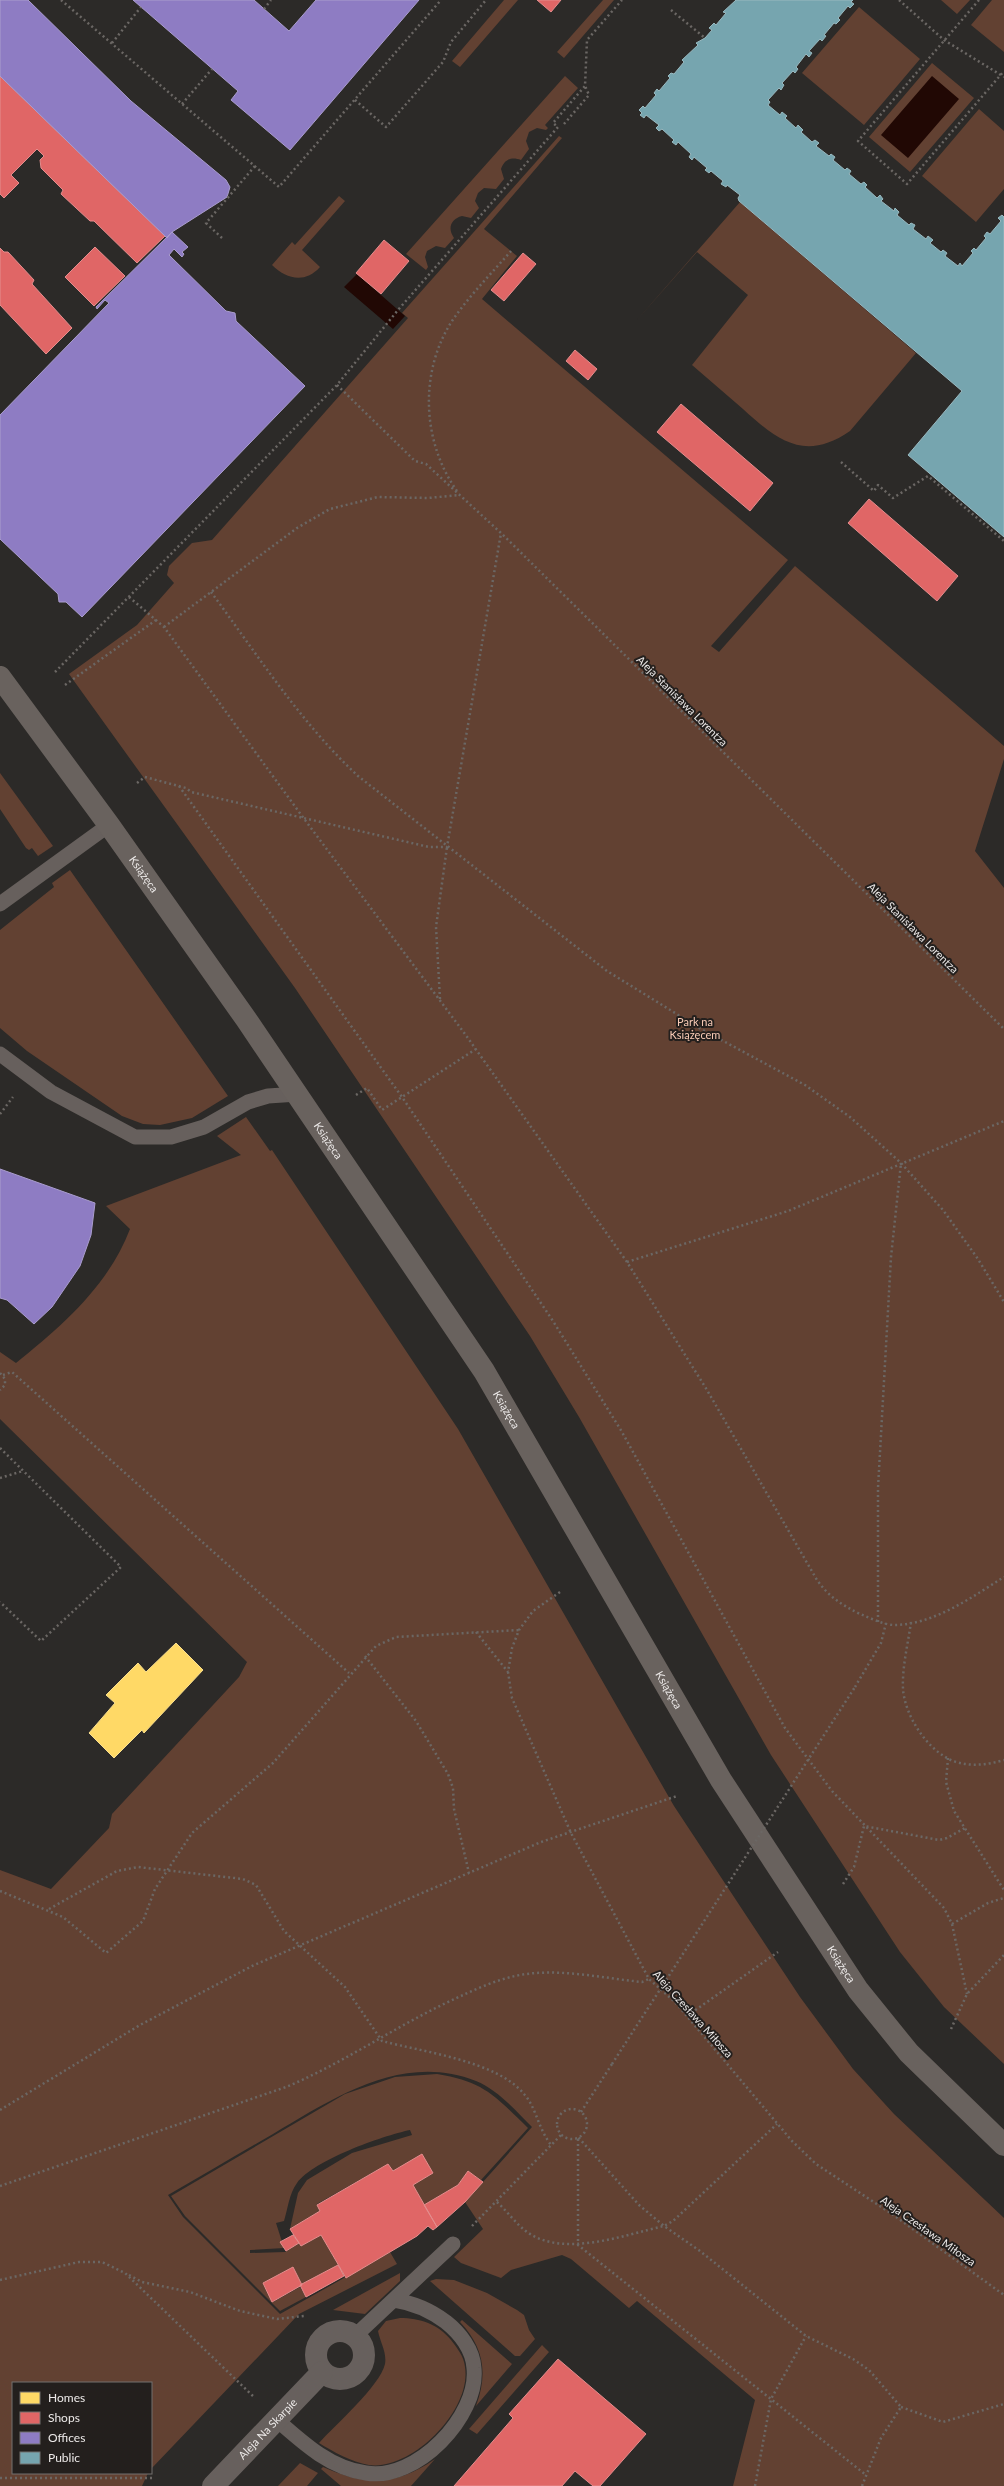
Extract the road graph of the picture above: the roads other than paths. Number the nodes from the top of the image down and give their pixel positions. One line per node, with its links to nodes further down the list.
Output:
1 (0, 677): 2 (street, Książęca)
2 (109, 826): 3 (lane); 5 (street, Książęca)
3 (0, 904)
4 (0, 1054): 5 (lane)
5 (298, 1094): 6 (street, Książęca)
6 (1004, 2145)
7 (452, 2244): 8 (lane)
8 (394, 2300): 9 (lane); 11 (lane)
9 (356, 2336): 10 (street); 10 (street)
10 (322, 2372): 11 (street, Aleja Na Skarpie)
11 (276, 2420): 12 (street, Aleja Na Skarpie)
12 (213, 2486)

